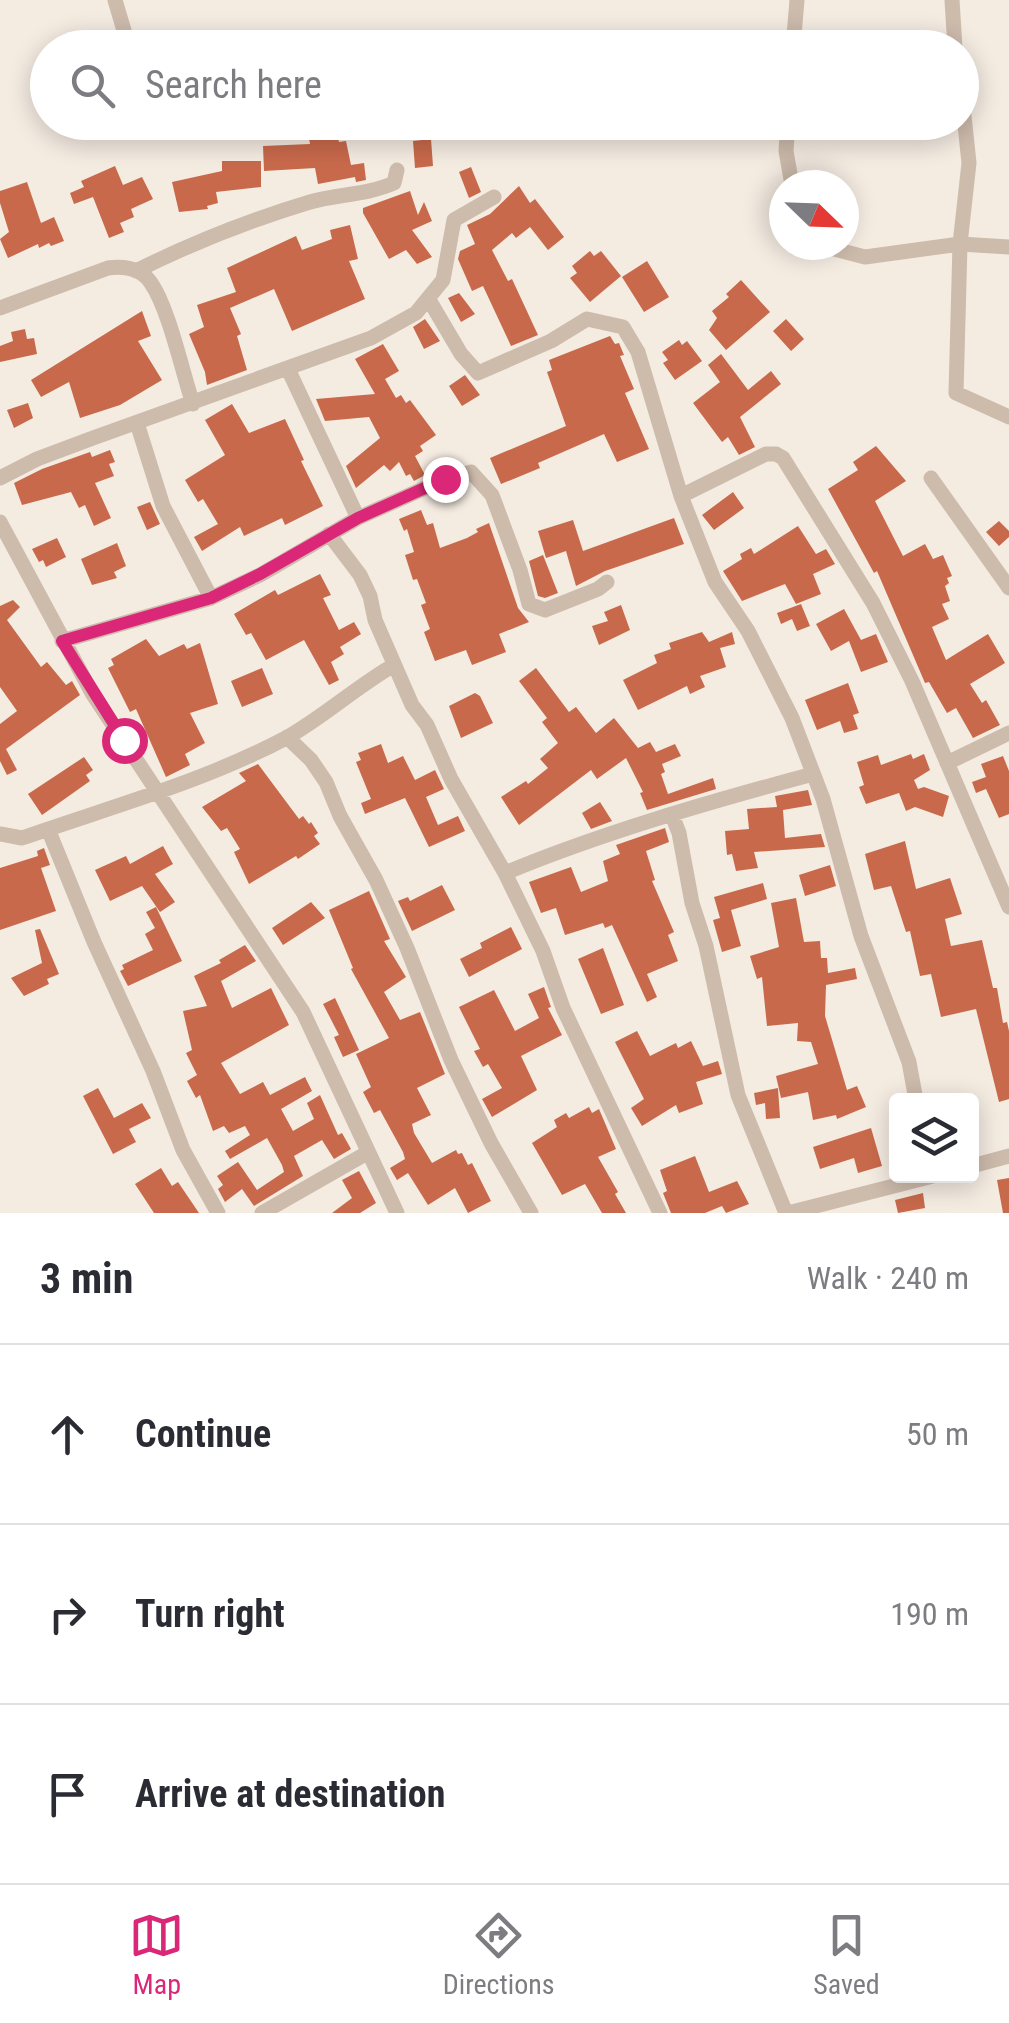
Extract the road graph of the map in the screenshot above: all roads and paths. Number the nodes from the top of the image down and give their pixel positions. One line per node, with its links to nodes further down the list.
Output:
1 (115, 0): 4 (street)
2 (796, 0): 5 (street)
3 (952, 0): 6 (street)
4 (124, 30)
5 (794, 30)
6 (954, 30)
7 (787, 140): 10 (street)
8 (967, 140): 12 (street)
9 (397, 170): 15 (street)
10 (789, 170)
11 (494, 197): 16 (street)
12 (960, 244): 13 (street); 14 (street); 20 (street)
13 (1009, 247)
14 (859, 255)
15 (136, 271): 17 (street); 19 (street)
16 (428, 298): 18 (street); 24 (street)
17 (0, 308)
18 (288, 369): 19 (street); 25 (street)
19 (192, 404): 21 (street)
20 (1009, 417)
21 (138, 424): 22 (street); 30 (street)
22 (0, 478)
23 (930, 478): 29 (street)
24 (681, 496): 35 (street); 36 (street)
25 (358, 518): 27 (street); 28 (street)
26 (0, 522): 31 (street)
27 (329, 534): 30 (street); 32 (street)
28 (607, 582)
29 (1009, 588)
30 (211, 598): 31 (street)
31 (62, 641): 37 (street)
32 (394, 666): 34 (street); 41 (street)
33 (1009, 733): 35 (street)
34 (287, 737): 37 (street); 52 (street)
35 (947, 763): 42 (street)
36 (813, 774): 38 (street); 43 (street)
37 (156, 794): 39 (street); 44 (street)
38 (672, 816): 41 (street); 48 (street)
39 (48, 829): 40 (street); 49 (street)
40 (0, 834)
41 (505, 873): 53 (street)
42 (1009, 907)
43 (915, 1093)
44 (368, 1154): 50 (street); 51 (street)
45 (1009, 1156): 46 (street)
46 (979, 1164)
47 (901, 1183): 48 (street)
48 (795, 1212)
49 (218, 1213)
50 (262, 1213)
51 (397, 1213)
52 (531, 1213)
53 (660, 1213)

